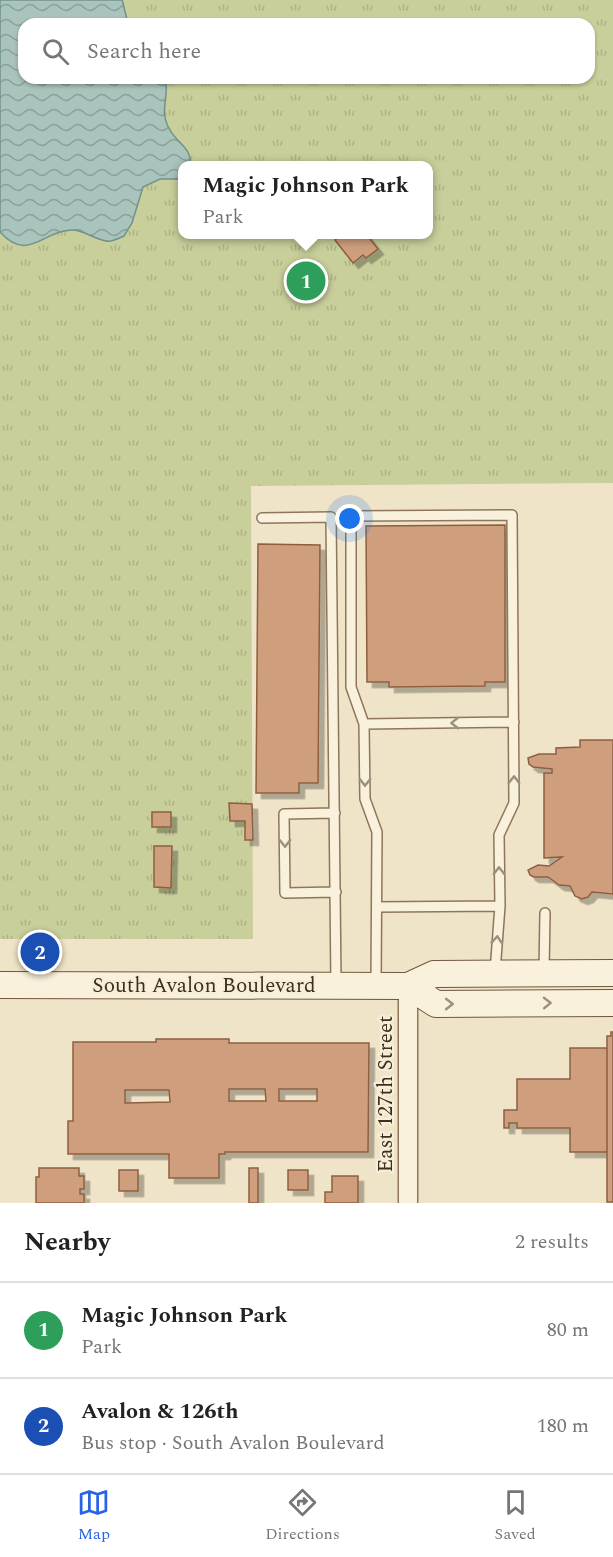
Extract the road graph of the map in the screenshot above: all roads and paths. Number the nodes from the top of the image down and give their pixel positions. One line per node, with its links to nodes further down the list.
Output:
1 (262, 518): 4 (lane)
2 (514, 722): 3 (lane, one-way to 3); 3 (lane); 6 (lane, one-way to 2)
3 (364, 724): 7 (lane, one-way to 7)
4 (335, 813): 5 (lane); 5 (lane, one-way to 5)
5 (336, 892): 13 (lane)
6 (500, 906): 7 (lane); 11 (lane, one-way to 6)
7 (377, 907): 14 (lane)
8 (545, 913): 9 (lane)
9 (544, 973): 10 (main road, South Avalon Boulevard); 11 (main road, South Avalon Boulevard)
10 (613, 973)
11 (494, 974): 15 (main road, South Avalon Boulevard)
12 (0, 985): 13 (main road, South Avalon Boulevard)
13 (336, 986): 14 (main road, South Avalon Boulevard)
14 (376, 986): 15 (main road, South Avalon Boulevard)
15 (408, 986): 16 (main road, one-way to 16); 17 (street, East 127th Street)
16 (613, 1002)
17 (408, 1203)

